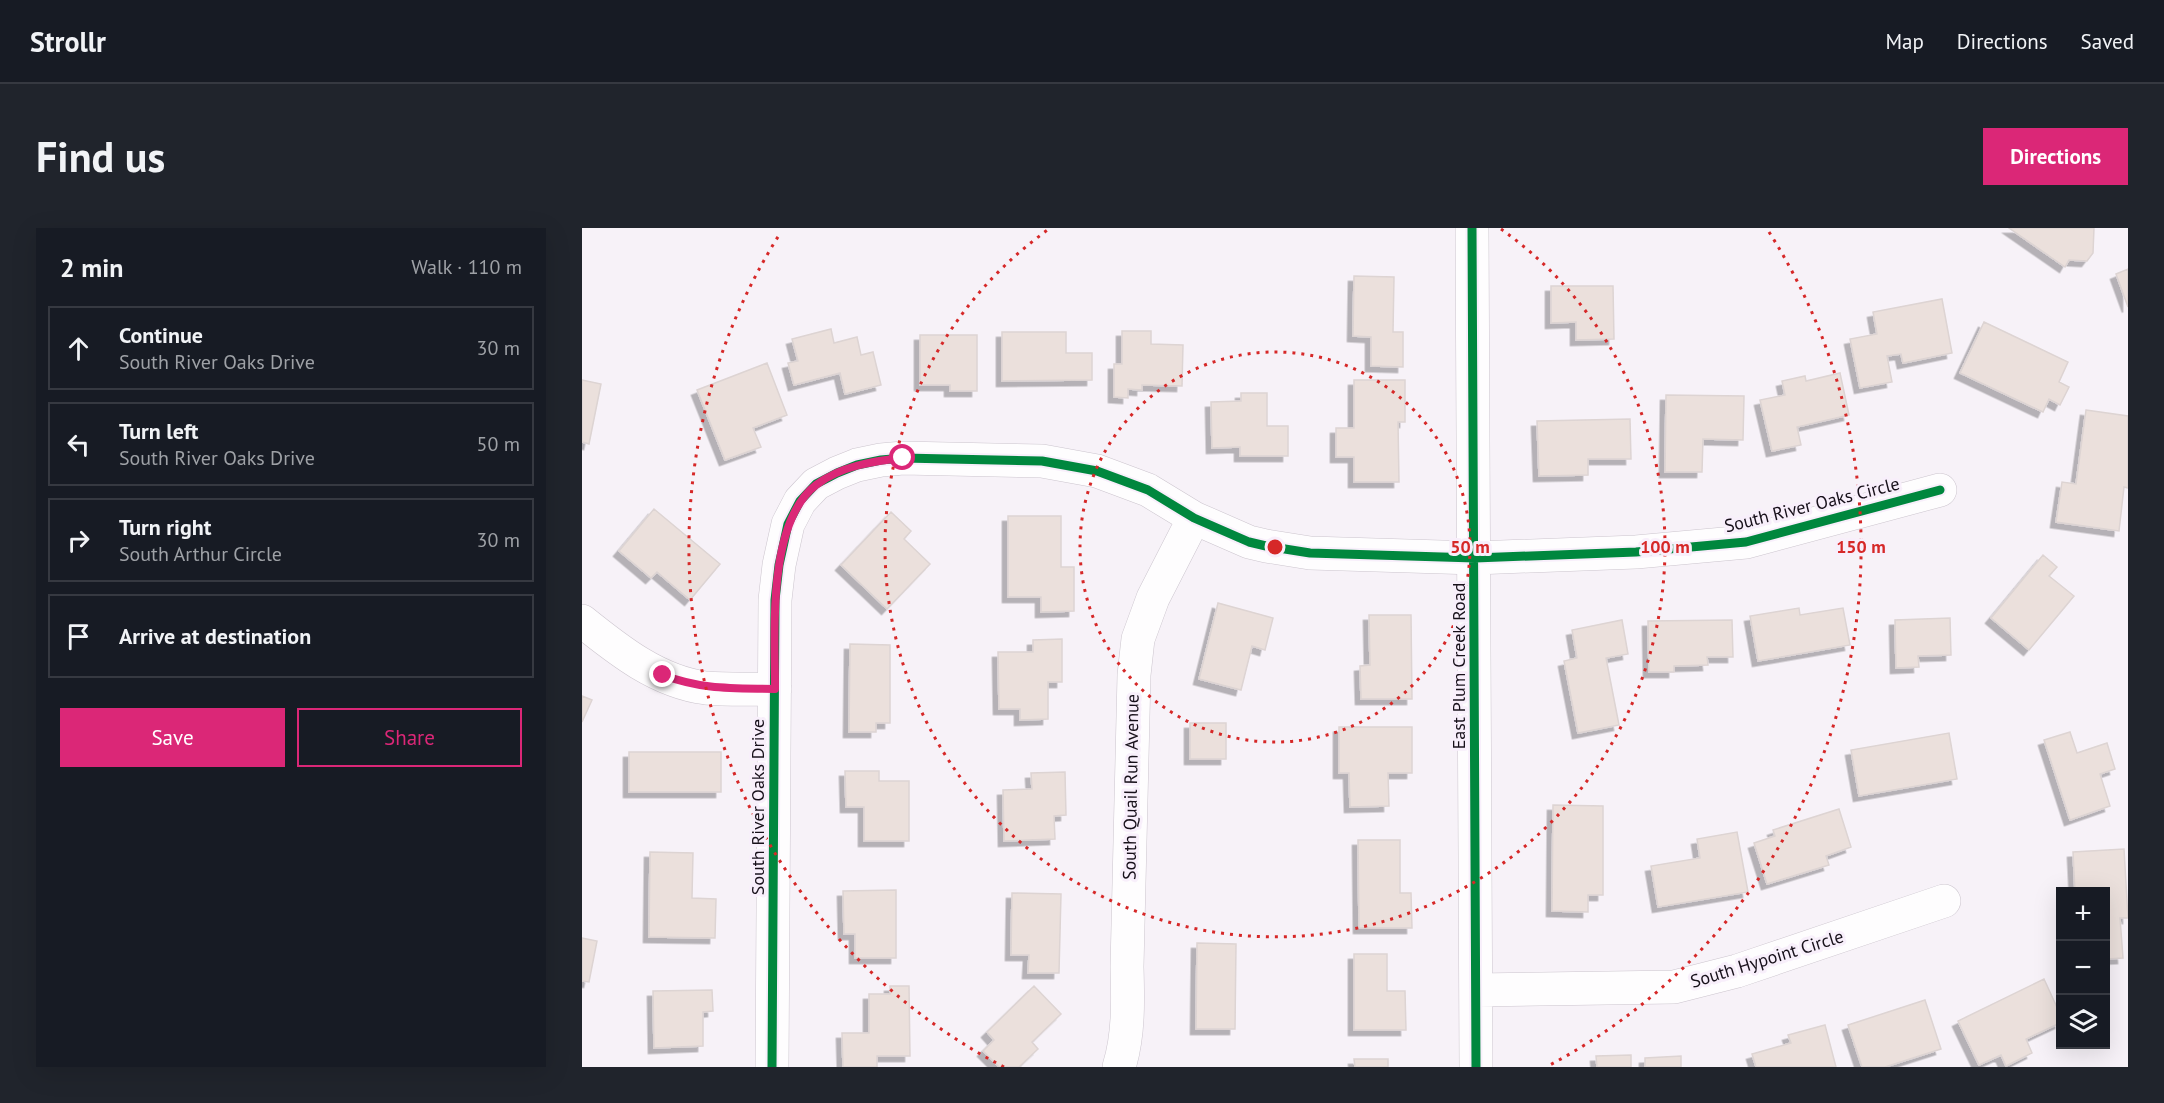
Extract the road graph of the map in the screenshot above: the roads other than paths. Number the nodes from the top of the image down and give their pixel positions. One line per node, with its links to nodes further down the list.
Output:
1 (1473, 228): 4 (street, East Plum Creek Road)
2 (1940, 490): 4 (street, South River Oaks Circle)
3 (1194, 518): 4 (street, South River Oaks Drive); 6 (street, South River Oaks Drive); 10 (street, South Quail Run Avenue)
4 (1475, 558): 8 (street, East Plum Creek Road)
5 (582, 621): 6 (street)
6 (775, 689): 9 (street, South River Oaks Drive)
7 (1944, 901): 8 (street, South Hypoint Circle)
8 (1476, 990): 11 (street, East Plum Creek Road)
9 (772, 1067)
10 (1119, 1067)
11 (1476, 1067)

